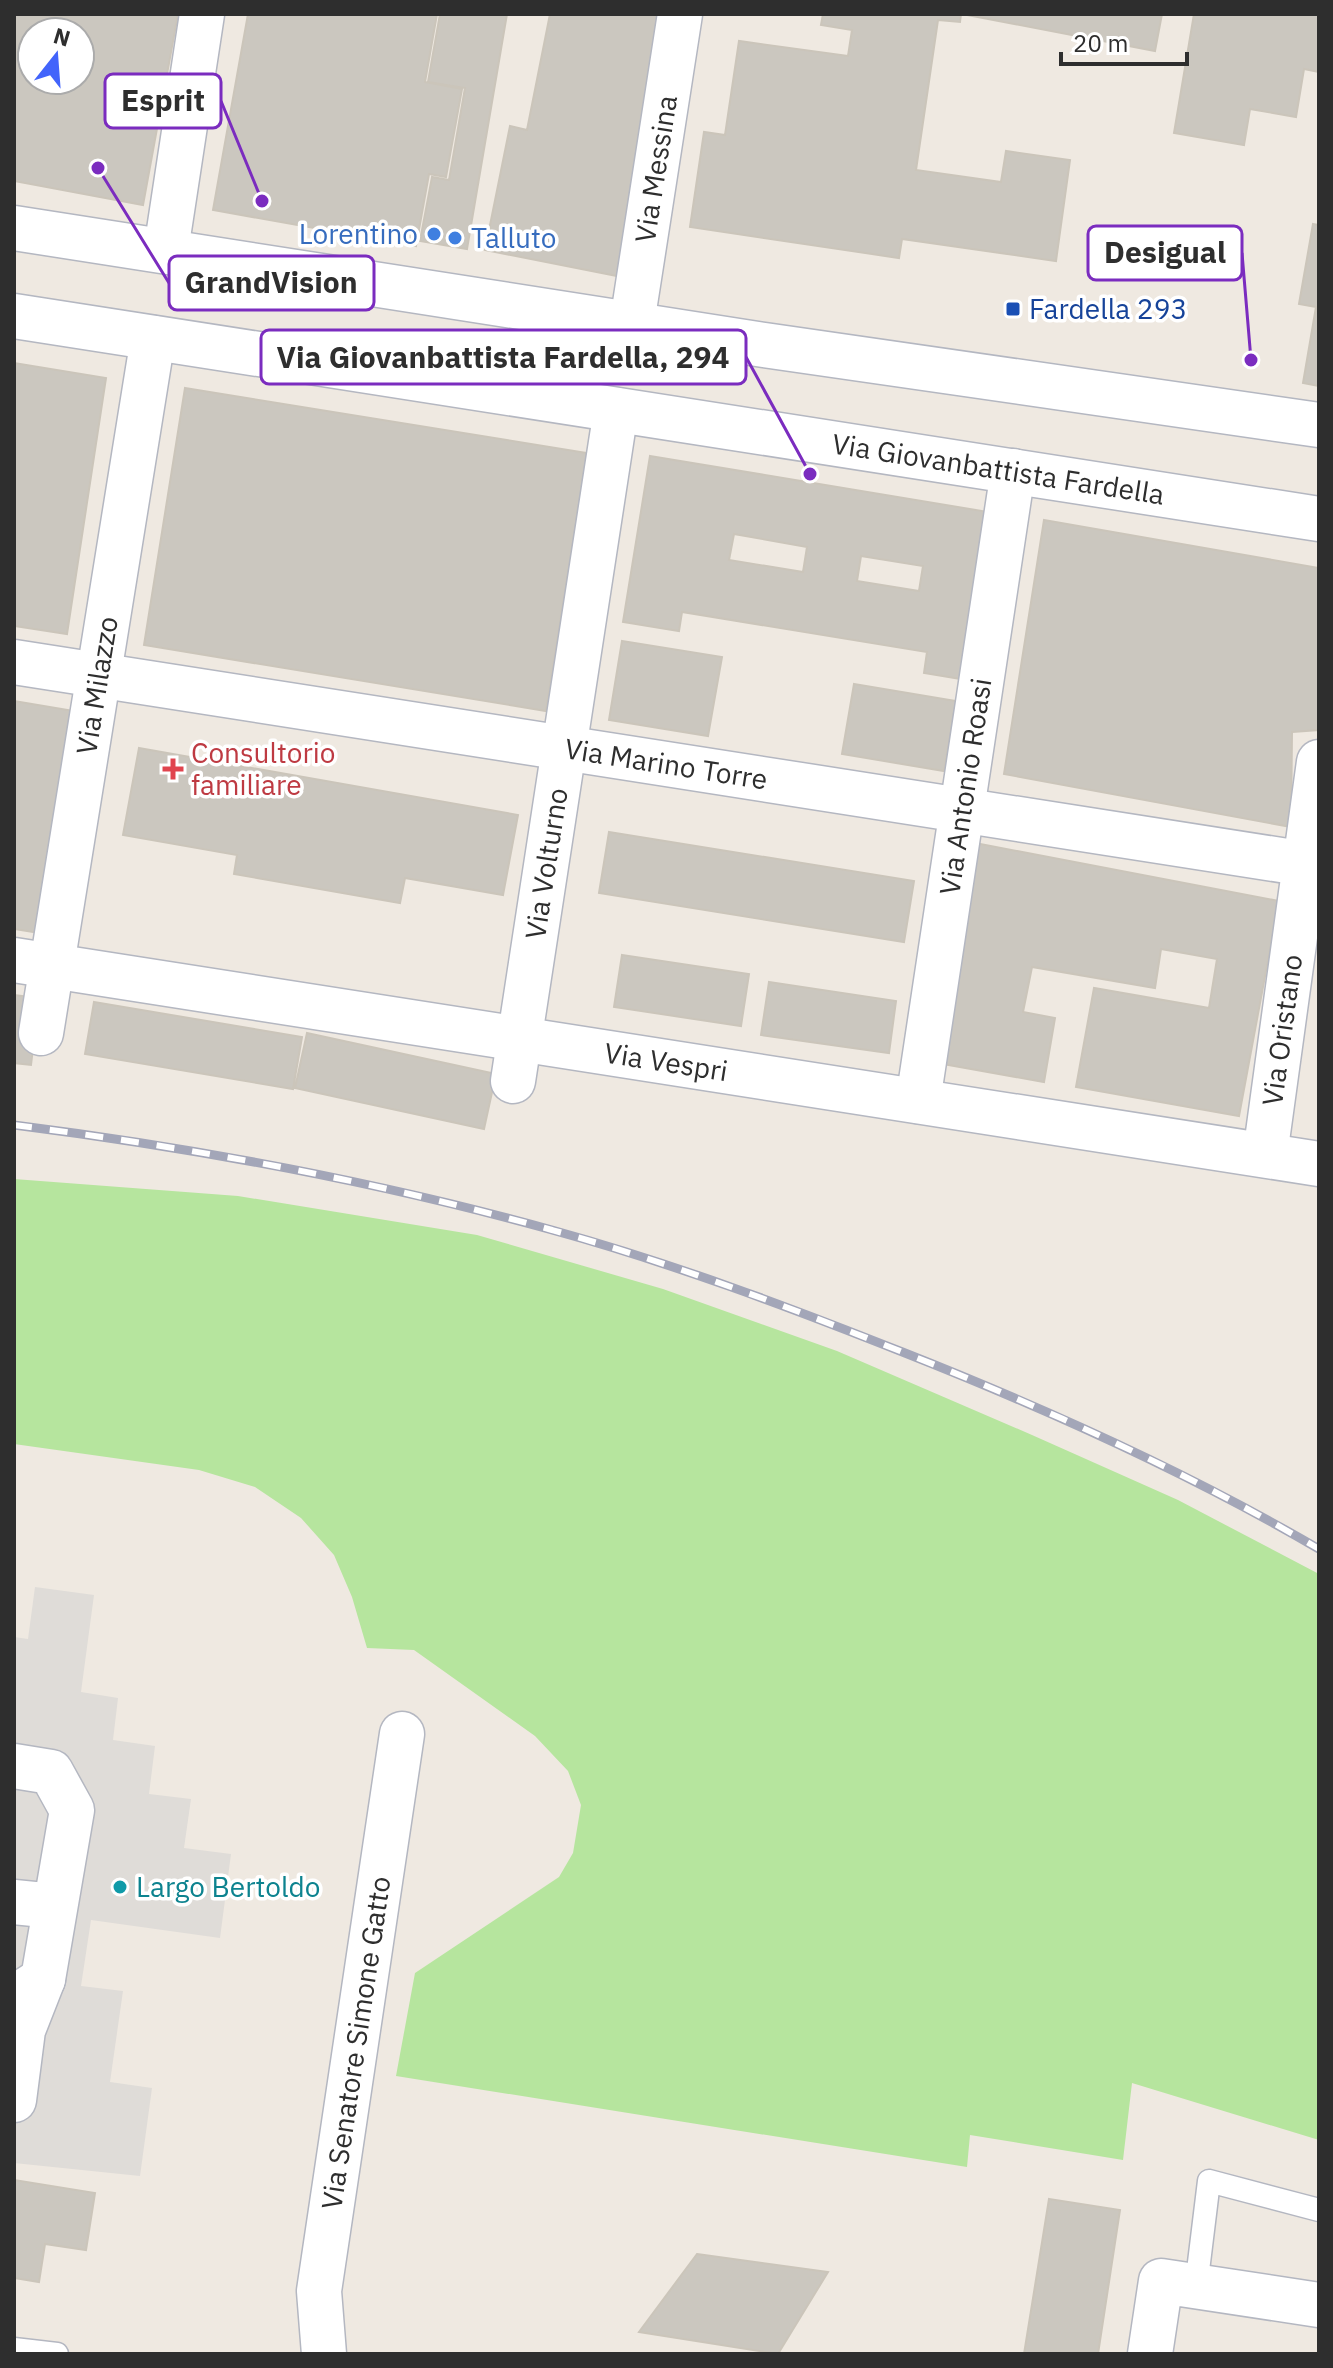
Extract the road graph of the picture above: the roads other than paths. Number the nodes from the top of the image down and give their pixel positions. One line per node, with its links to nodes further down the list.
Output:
1 (202, 14): 4 (street)
2 (680, 14): 6 (street, Via Messina)
3 (14, 228): 4 (street)
4 (166, 250): 6 (street)
5 (14, 316): 7 (street, Via Giovanbattista Fardella)
6 (632, 323): 9 (street)
7 (153, 338): 8 (street, Via Giovanbattista Fardella); 13 (street, Via Milazzo)
8 (616, 410): 10 (street, Via Giovanbattista Fardella); 14 (street, Via Volturno)
9 (1319, 425)
10 (1013, 471): 11 (street, Via Giovanbattista Fardella); 16 (street, Via Antonio Roasi)
11 (1319, 519)
12 (14, 662): 13 (street, Via Marino Torre)
13 (99, 675): 14 (street, Via Marino Torre); 18 (street, Via Milazzo)
14 (564, 748): 16 (street, Via Marino Torre); 20 (street, Via Volturno)
15 (1319, 762): 17 (street, Via Oristano)
16 (962, 810): 17 (street, Via Marino Torre); 21 (street, Via Antonio Roasi)
17 (1312, 865): 22 (street, Via Oristano)
18 (33, 963): 19 (street, Via Milazzo); 20 (street, Via Vespri)
19 (41, 1033)
20 (516, 1060): 21 (street, Via Vespri)
21 (918, 1101): 22 (street, Via Vespri)
22 (1265, 1155): 23 (street, Via Vespri)
23 (1319, 1164)
24 (402, 1734): 34 (street, Via Senatore Simone Gatto)
25 (14, 1766): 26 (street)
26 (34, 1904): 27 (street)
27 (28, 1988): 28 (street)
28 (14, 2100)
29 (1319, 2210): 30 (lane)
30 (1196, 2287): 31 (street); 35 (street)
31 (1319, 2305)
32 (14, 2349): 33 (lane)
33 (57, 2354)
34 (324, 2354)
35 (1150, 2354)

